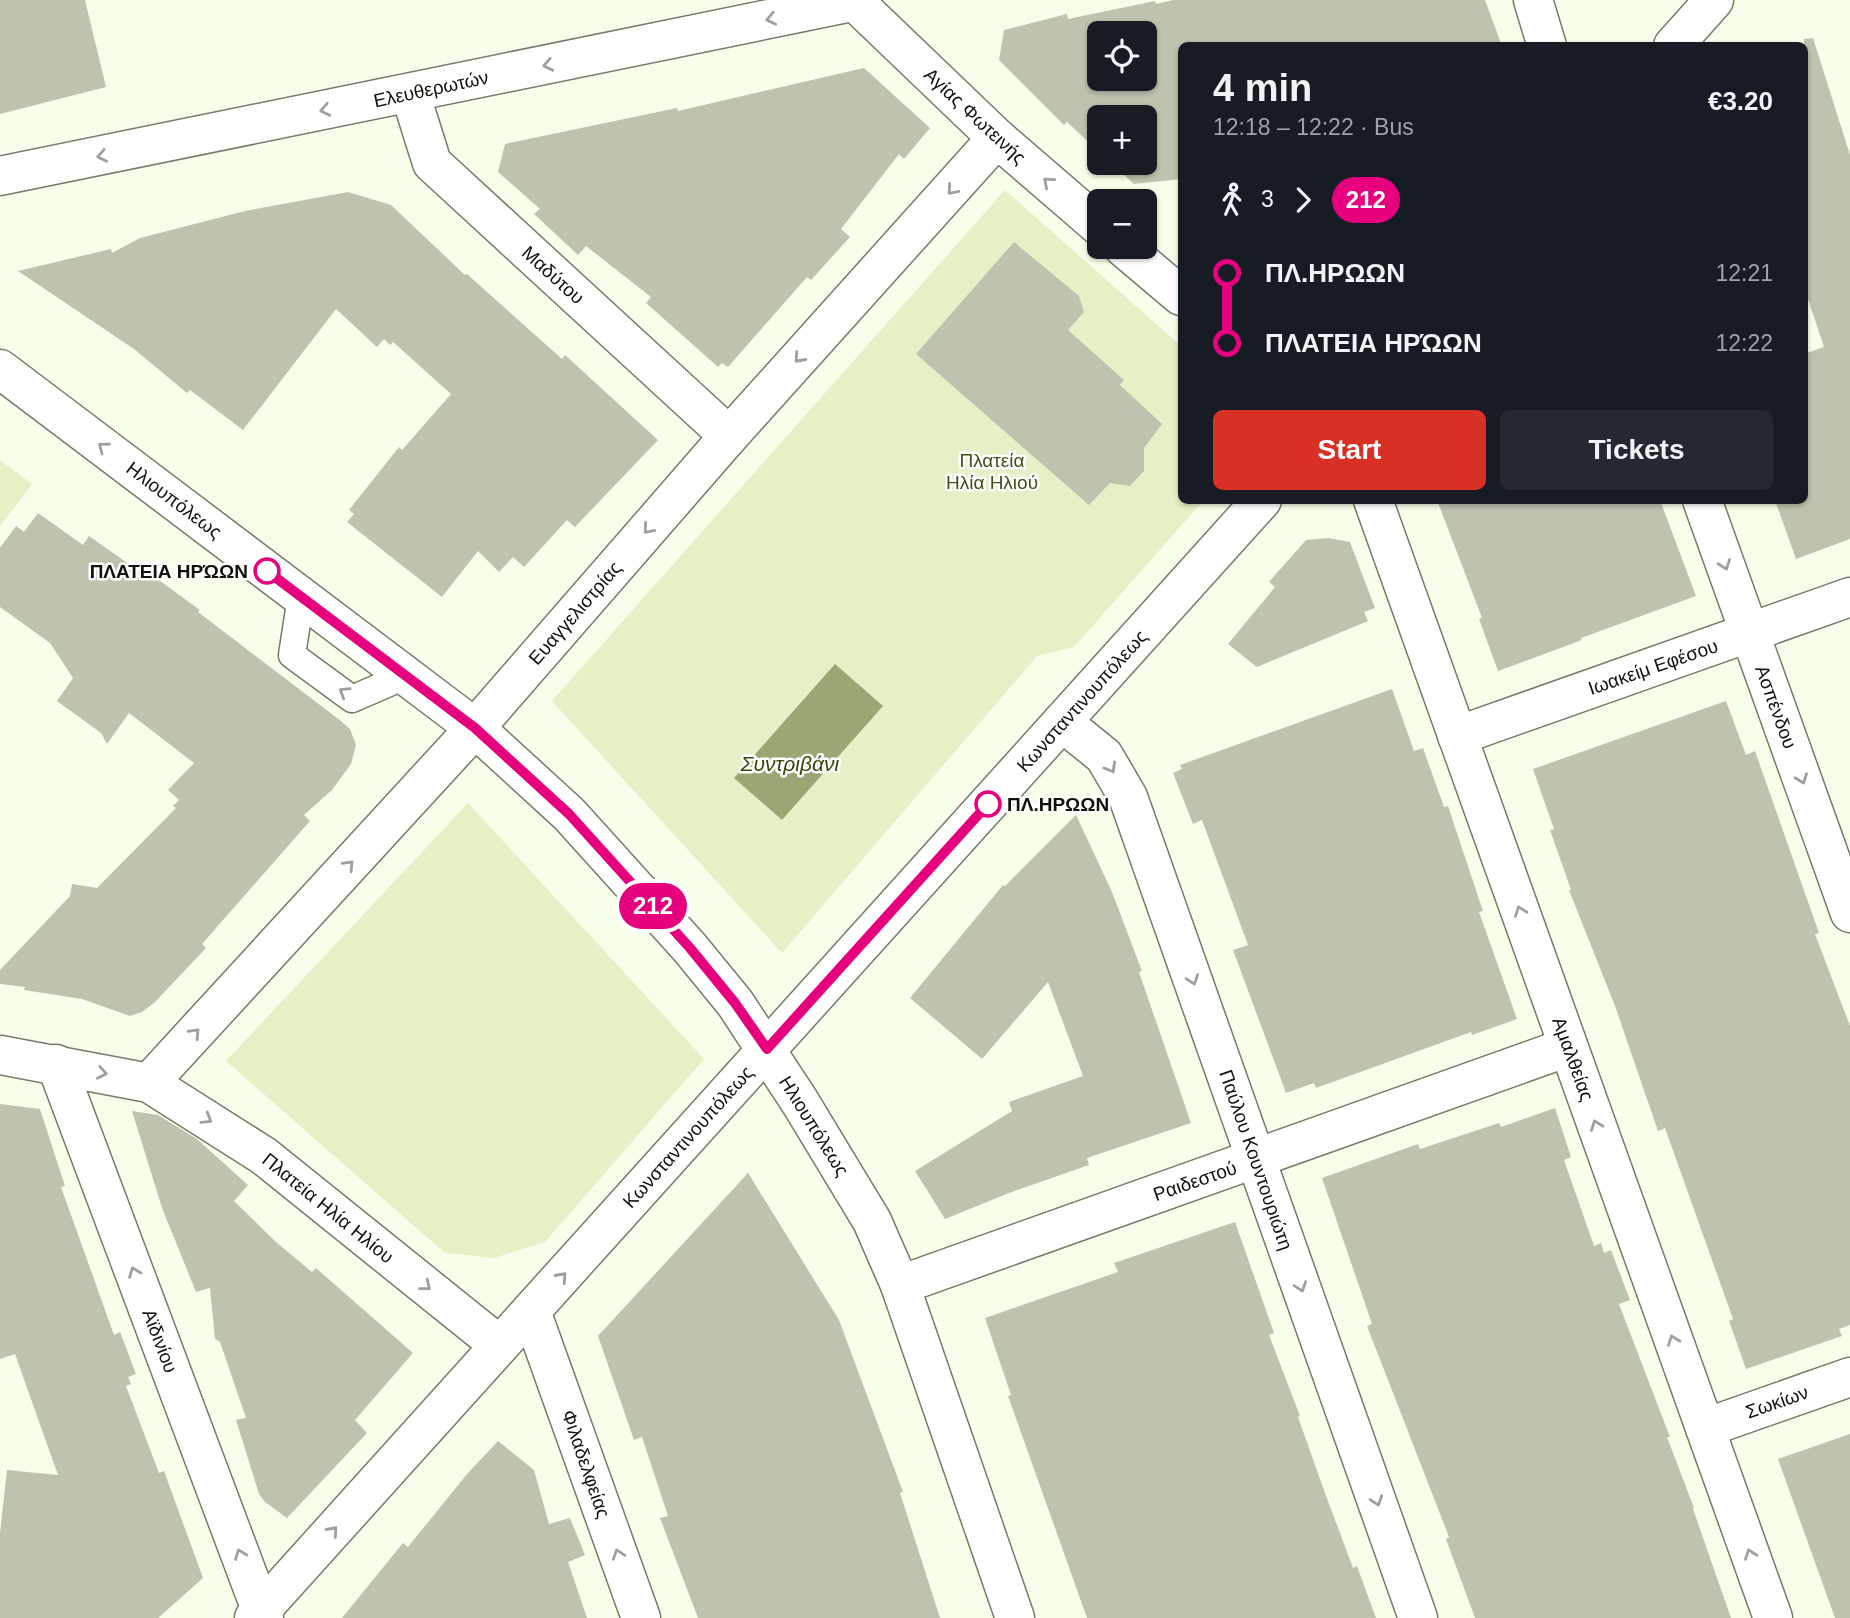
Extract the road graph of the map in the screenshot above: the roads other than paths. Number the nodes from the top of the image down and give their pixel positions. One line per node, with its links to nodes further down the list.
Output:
1 (1533, 0): 4 (street)
2 (1714, 0): 5 (street)
3 (858, 1): 6 (street, Ελευθερωτών, one-way to 6); 7 (street, Αγίας Φωτεινής)
4 (1545, 42)
5 (1677, 42)
6 (410, 93): 8 (street, Ελευθερωτών, one-way to 8); 13 (street, Μαδύτου)
7 (996, 138): 9 (street, Αγίας Φωτεινής, one-way to 7); 13 (street, Ευαγγελιστρίας, one-way to 13)
8 (0, 176)
9 (1087, 216)
10 (1138, 259): 11 (street)
11 (1178, 293)
12 (0, 369): 17 (street, Ηλιουπόλεως, one-way to 12)
13 (729, 436): 22 (street, Ευαγγελιστρίας, one-way to 22)
14 (1258, 504): 21 (street, Κωνσταντινουπόλεως)
15 (1374, 504): 23 (street, Αμαλθείας)
16 (1703, 504): 19 (street, Ασπένδου, one-way to 19)
17 (300, 597): 20 (street, Ηλιουπόλεως); 20 (lane, one-way to 17)
18 (1850, 597): 19 (street, Ιωακείμ Εφέσου)
19 (1749, 633): 23 (street, Ιωακείμ Εφέσου); 24 (street, Ασπένδου, one-way to 24)
20 (405, 676): 22 (street, Ηλιουπόλεως)
21 (1062, 722): 26 (street, Κωνσταντινουπόλεως); 30 (street, Παύλου Κουντουριώτη, one-way to 30)
22 (475, 728): 26 (street, Ηλιουπόλεως); 29 (street, Ευαγγελιστρίας, one-way to 22)
23 (1457, 736): 25 (street, Αμαλθείας, one-way to 23)
24 (1850, 913)
25 (1568, 1047): 30 (street, Ραιδεστού); 35 (street, Αμαλθείας, one-way to 25)
26 (767, 1049): 31 (street, Ηλιουπόλεως); 32 (street, Κωνσταντινουπόλεως, one-way to 26)
27 (0, 1055): 28 (street)
28 (56, 1064): 29 (street, one-way to 29); 36 (street, Αϊδινίου, one-way to 28)
29 (149, 1083): 33 (street, Πλατεία Ηλία Ηλίου, one-way to 33)
30 (1256, 1160): 31 (street, Ραιδεστού); 39 (street, Παύλου Κουντουριώτη, one-way to 39)
31 (900, 1285): 38 (street, Ηλιουπόλεως)
32 (531, 1311): 33 (street, Κωνσταντινουπόλεως); 37 (street, Φιλαδελφείας, one-way to 32)
33 (499, 1345): 36 (street, Κωνσταντινουπόλεως, one-way to 33)
34 (1850, 1377): 35 (street, Σωκίων)
35 (1705, 1428): 40 (street, Αμαλθείας, one-way to 35)
36 (260, 1615)
37 (640, 1618)
38 (1015, 1618)
39 (1418, 1618)
40 (1773, 1618)

